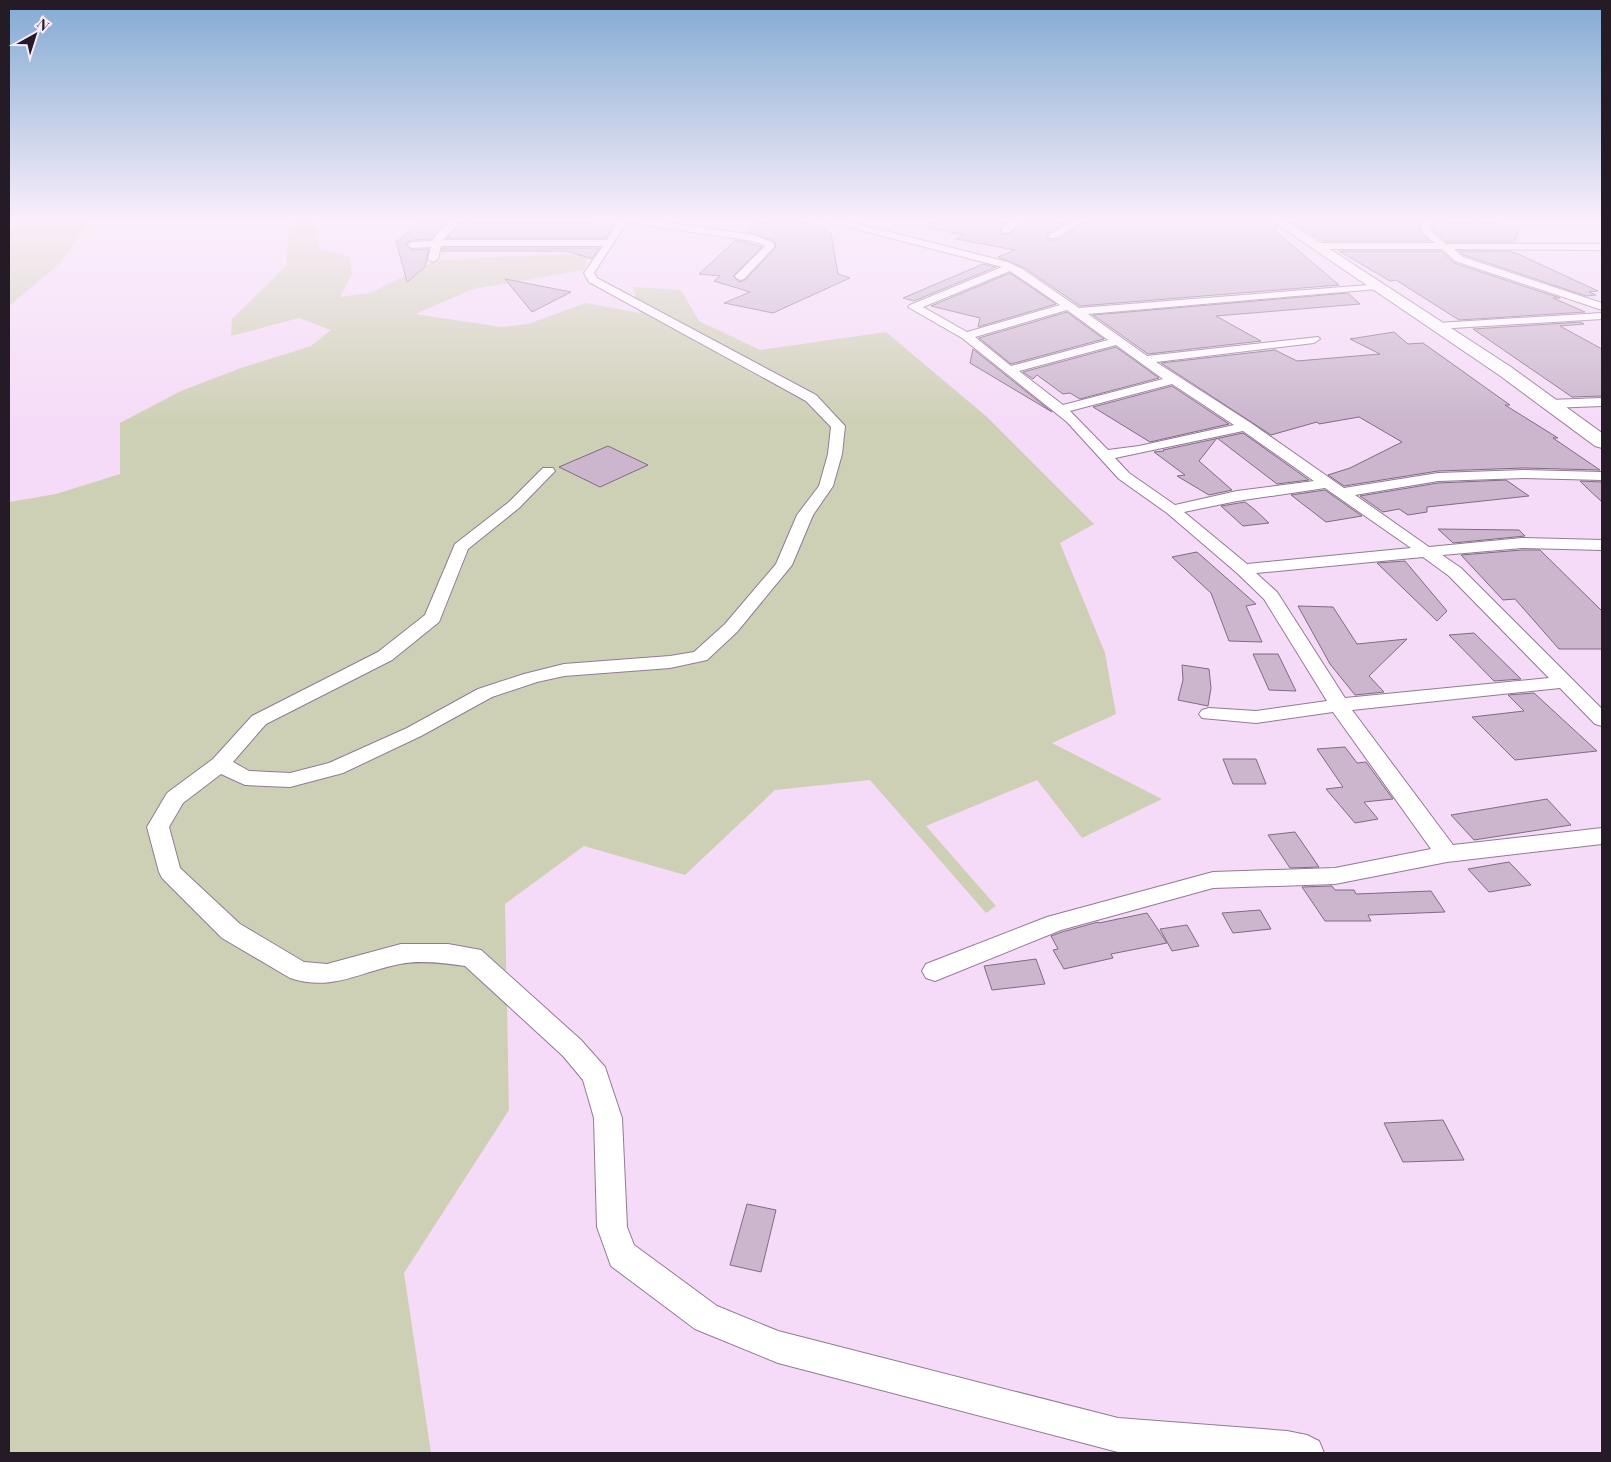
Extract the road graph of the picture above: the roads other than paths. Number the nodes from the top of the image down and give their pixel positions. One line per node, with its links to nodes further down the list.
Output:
1 (605, 286): 37 (street)
2 (964, 286): 13 (street)
3 (1039, 286): 8 (street)
4 (1373, 286): 8 (street)
5 (1376, 286): 11 (highway)
6 (1540, 286): 7 (street)
7 (1602, 307)
8 (1073, 309): 13 (street); 15 (street)
9 (1602, 316): 10 (street)
10 (1579, 318): 11 (street); 12 (street)
11 (1437, 326): 20 (highway)
12 (1594, 326)
13 (966, 336): 17 (street)
14 (1314, 339): 16 (street)
15 (1117, 340): 16 (street); 17 (street)
16 (1144, 360): 18 (street)
17 (1009, 370): 21 (street)
18 (1173, 380): 21 (street); 22 (street)
19 (1602, 402): 20 (street)
20 (1550, 404): 23 (highway)
21 (1060, 410): 24 (street)
22 (1246, 426): 24 (street); 27 (street)
23 (1602, 442)
24 (1105, 455): 29 (street)
25 (548, 470): 37 (street)
26 (1602, 476): 28 (street)
27 (1328, 483): 28 (street); 29 (street)
28 (1341, 492): 31 (street)
29 (1172, 510): 32 (street)
30 (1602, 545): 31 (street)
31 (1424, 550): 32 (street); 33 (street)
32 (1243, 569): 34 (street)
33 (1564, 682): 34 (street); 36 (street)
34 (1339, 705): 35 (street); 39 (street)
35 (1209, 714)
36 (1602, 720)
37 (220, 764): 41 (street)
38 (1602, 836): 39 (street)
39 (1447, 854): 40 (street)
40 (935, 971)
41 (1307, 1453)

